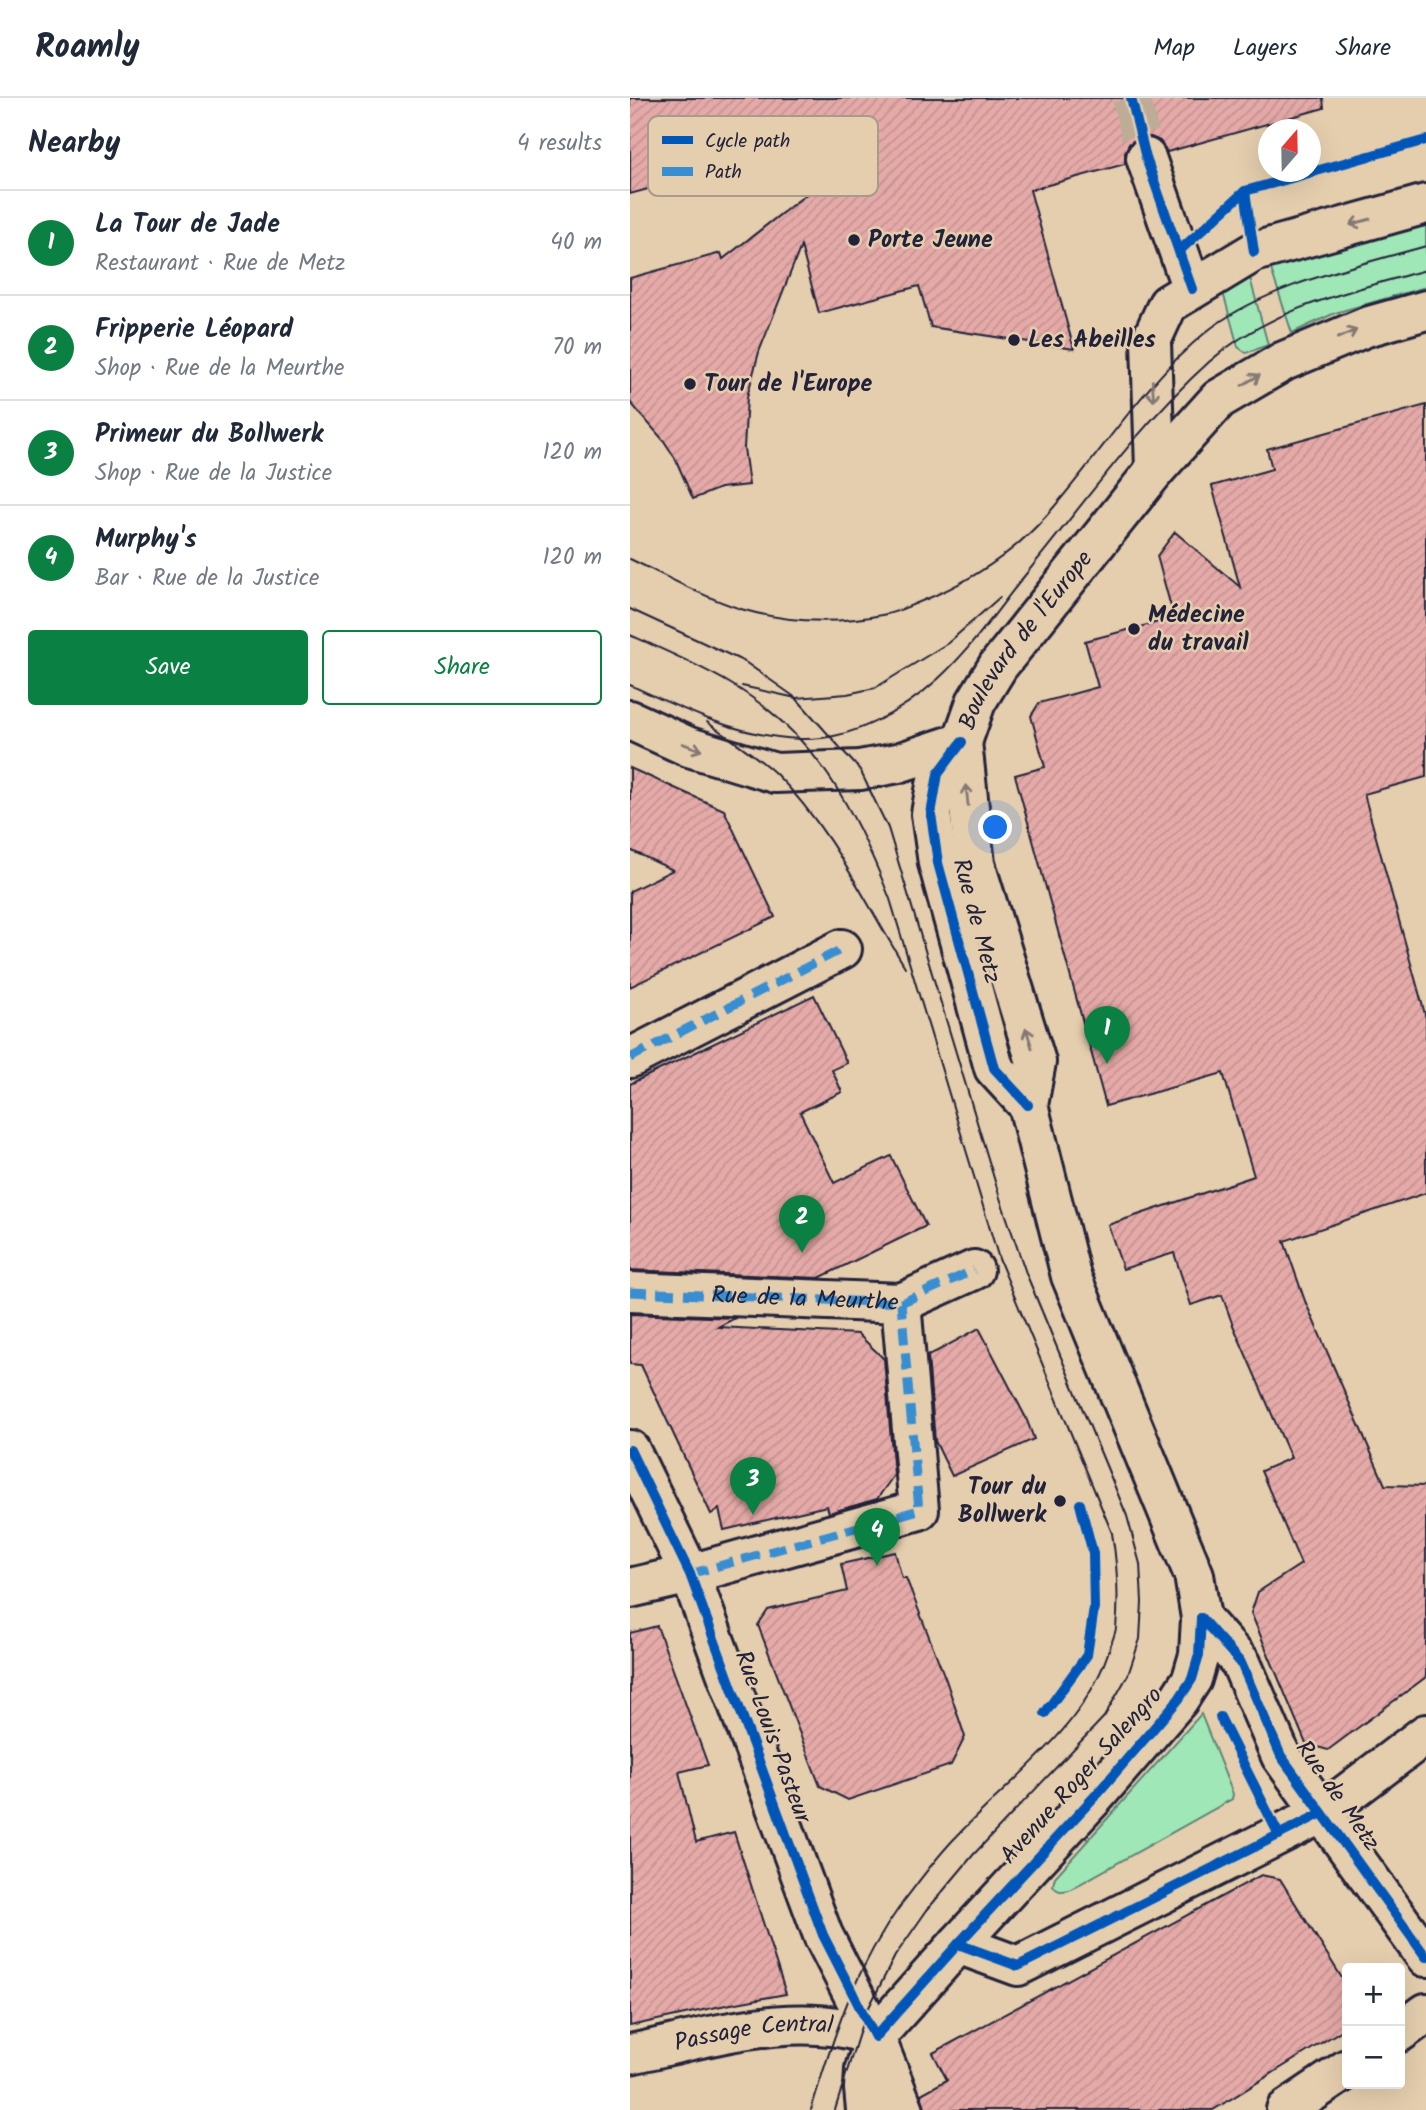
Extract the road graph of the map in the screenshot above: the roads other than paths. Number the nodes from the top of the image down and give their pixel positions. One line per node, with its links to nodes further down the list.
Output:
1 (1146, 158): 3 (street)
2 (1426, 204): 3 (street, one-way to 3)
3 (1192, 289): 5 (street, one-way to 5)
4 (1426, 310): 5 (street, Boulevard de l'Europe, one-way to 4)
5 (1155, 470): 7 (street, Boulevard de l'Europe)
6 (630, 719): 7 (street, Boulevard de l'Europe, one-way to 7)
7 (962, 742): 16 (street, Rue de Metz)
8 (842, 949): 9 (street)
9 (630, 1058)
10 (974, 1270): 12 (street, Rue de la Meurthe)
11 (630, 1292): 12 (street, Rue de la Meurthe)
12 (901, 1303): 14 (street)
13 (630, 1450): 14 (street, Rue Louis Pasteur)
14 (690, 1574): 15 (street); 23 (street, Rue Louis Pasteur)
15 (630, 1588)
16 (1201, 1618): 18 (street, Rue de Metz); 19 (street, Avenue Roger Salengro)
17 (1426, 1734): 18 (street)
18 (1322, 1813): 19 (street); 20 (street, Rue de Metz)
19 (958, 1944): 23 (street, Avenue Roger Salengro)
20 (1426, 1957)
21 (1426, 2013): 22 (street)
22 (1405, 2028)
23 (875, 2037): 24 (street, Passage Central); 26 (street); 27 (street, Rue Louis Pasteur)
24 (630, 2054)
25 (1336, 2077): 28 (street)
26 (866, 2110)
27 (904, 2110)
28 (1286, 2110)

